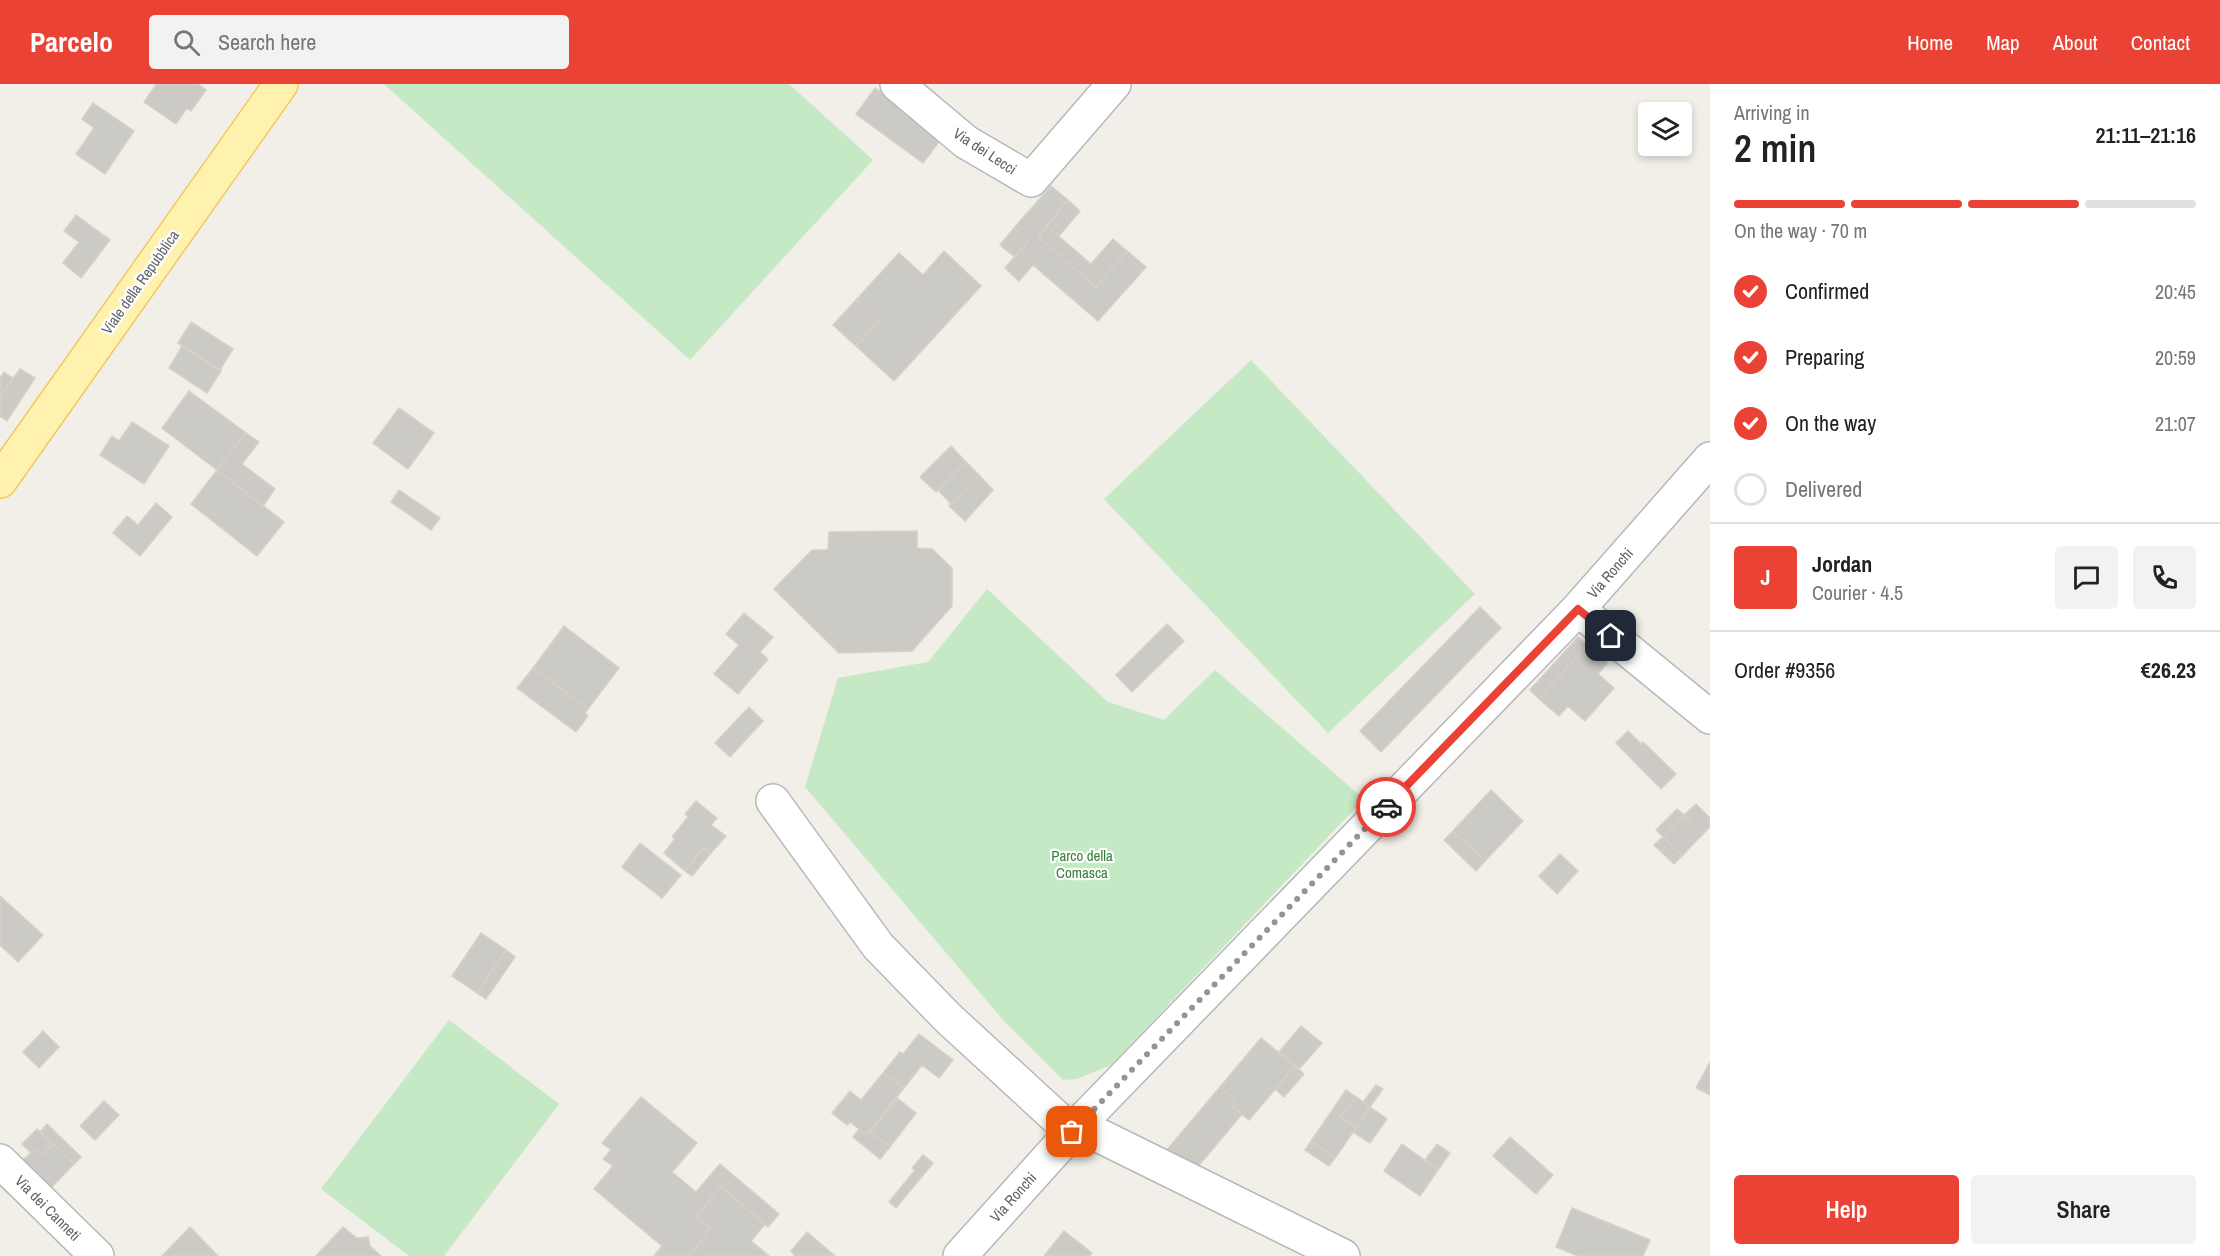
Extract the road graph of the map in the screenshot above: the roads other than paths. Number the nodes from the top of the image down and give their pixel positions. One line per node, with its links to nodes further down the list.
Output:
1 (280, 84): 5 (main road, Viale della Repubblica)
2 (897, 84): 3 (street, Via dei Lecci)
3 (1114, 84)
4 (1710, 459): 6 (street, Via Ronchi)
5 (0, 481)
6 (1578, 609): 7 (street); 9 (street, Via Ronchi)
7 (1710, 717)
8 (773, 801): 9 (street)
9 (1075, 1128): 12 (street, Via Ronchi); 13 (street)
10 (0, 1161): 11 (street, Via dei Canneti)
11 (97, 1256)
12 (960, 1256)
13 (1343, 1256)

